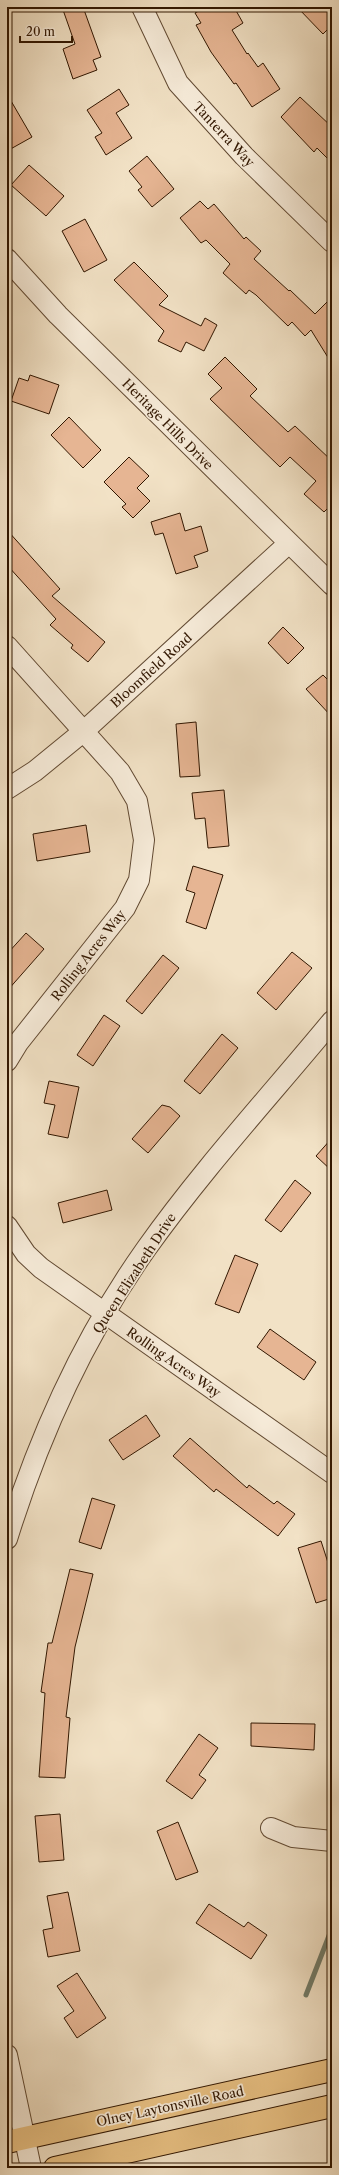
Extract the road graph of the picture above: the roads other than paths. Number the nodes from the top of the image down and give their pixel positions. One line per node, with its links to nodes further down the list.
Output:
1 (142, 7): 2 (street, Tanterra Way)
2 (332, 242)
3 (7, 259): 4 (street, Heritage Hills Drive)
4 (289, 543): 5 (street, Heritage Hills Drive); 7 (street, Bloomfield Road)
5 (332, 585)
6 (7, 646): 7 (street, Rolling Acres Way)
7 (84, 731): 8 (street, Bloomfield Road); 10 (street, Rolling Acres Way)
8 (7, 790)
9 (332, 1021): 12 (street, Queen Elizabeth Drive)
10 (7, 1061)
11 (7, 1226): 12 (street, Rolling Acres Way)
12 (105, 1313): 13 (street, Rolling Acres Way); 14 (street, Queen Elizabeth Drive)
13 (332, 1473)
14 (7, 1539)
15 (272, 1828): 16 (street)
16 (332, 1841)
17 (7, 2055): 20 (street)
18 (332, 2070): 20 (main road, Olney Laytonsville Road)
19 (332, 2106): 22 (main road)
20 (16, 2140): 21 (street)
21 (31, 2168)
22 (56, 2168)

